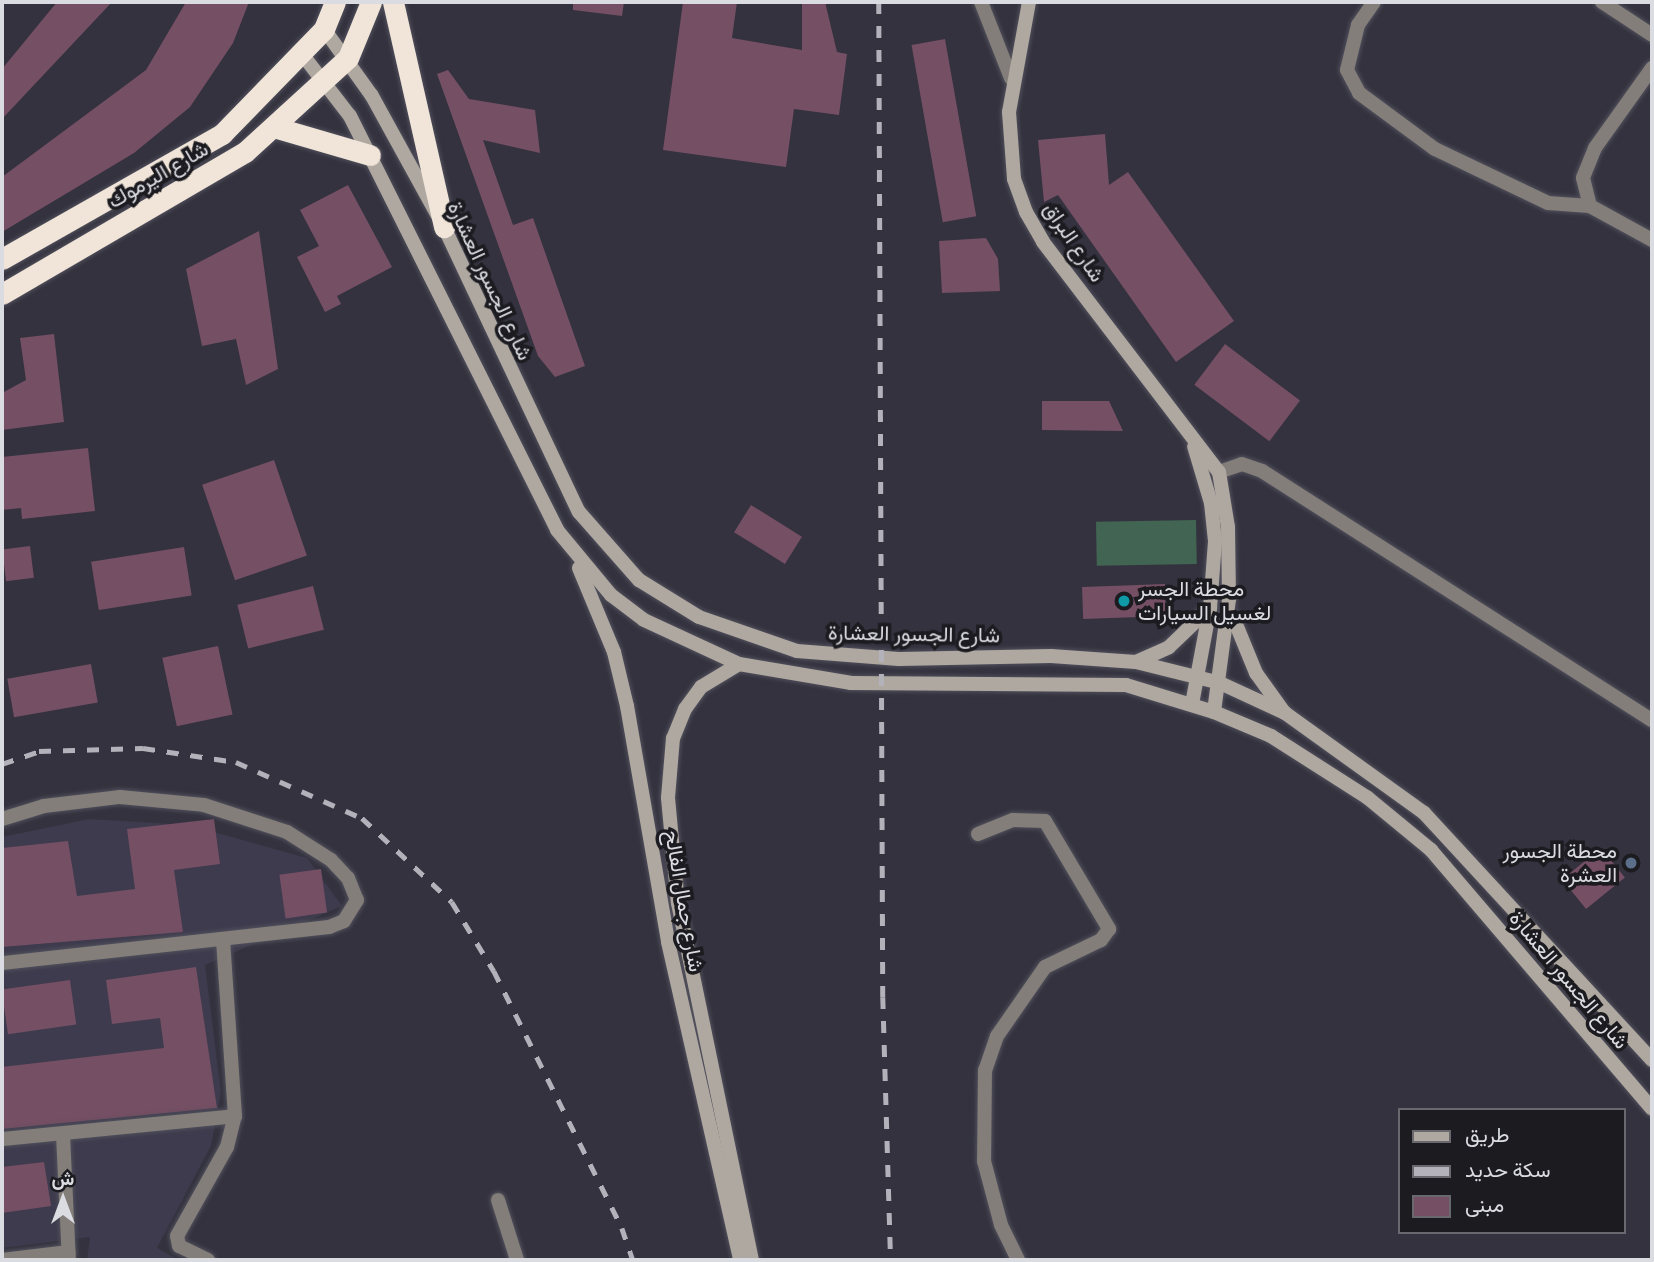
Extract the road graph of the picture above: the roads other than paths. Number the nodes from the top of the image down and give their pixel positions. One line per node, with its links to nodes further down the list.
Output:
1 (335, 2): 8 (highway, شارع اليرموك)
2 (371, 2): 11 (highway, شارع اليرموك)
3 (393, 2): 18 (highway)
4 (981, 2): 13 (street)
5 (1029, 2): 13 (main road, شارع البراق)
6 (1374, 2): 17 (street)
7 (1602, 2): 9 (street)
8 (324, 29): 10 (highway, شارع اليرموك); 11 (main road, شارع الجسور العشارة)
9 (1652, 35)
10 (302, 54): 14 (main road); 20 (highway, شارع اليرموك)
11 (348, 58): 14 (highway, شارع اليرموك); 18 (main road, شارع الجسور العشارة)
12 (1652, 68): 17 (street)
13 (1011, 78): 22 (main road, شارع البراق)
14 (326, 82): 15 (highway, شارع اليرموك); 16 (main road, شارع الجسور العشارة)
15 (274, 127): 16 (highway); 21 (highway, شارع اليرموك)
16 (370, 155): 24 (main road, شارع الجسور العشارة)
17 (1590, 206): 19 (street)
18 (444, 228): 27 (main road, شارع الجسور العشارة)
19 (1652, 240)
20 (2, 259)
21 (2, 294)
22 (1191, 434): 23 (main road, شارع البراق); 26 (main road, شارع البراق)
23 (1219, 472): 25 (main road, شارع البراق); 34 (street)
24 (573, 554): 28 (main road, شارع الجسور العشارة); 49 (main road, شارع جمال الفالح)
25 (1229, 599): 30 (main road, شارع البراق); 33 (main road)
26 (1210, 608): 27 (main road); 29 (main road, شارع البراق)
27 (1136, 662): 29 (main road, شارع الجسور العشارة)
28 (739, 664): 31 (main road, شارع الجسور العشارة); 50 (main road, شارع جمال الفالح)
29 (1199, 676): 30 (main road, شارع الجسور العشارة); 31 (main road, شارع البراق)
30 (1220, 683): 32 (main road, شارع البراق); 33 (main road, شارع الجسور العشارة)
31 (1192, 704): 32 (main road, شارع الجسور العشارة)
32 (1213, 712): 40 (main road, شارع الجسور العشارة)
33 (1285, 713): 39 (main road, شارع الجسور العشارة)
34 (1652, 720)
35 (2, 819): 37 (street)
36 (978, 834): 51 (street)
37 (223, 941): 38 (street); 41 (street)
38 (2, 963)
39 (1652, 1060)
40 (1652, 1110)
41 (235, 1116): 42 (street); 47 (street)
42 (63, 1135): 43 (street); 45 (street)
43 (2, 1139)
44 (498, 1200): 48 (street)
45 (69, 1256): 46 (street)
46 (2, 1260)
47 (208, 1260)
48 (517, 1260)
49 (740, 1260)
50 (752, 1260)
51 (1018, 1260)

